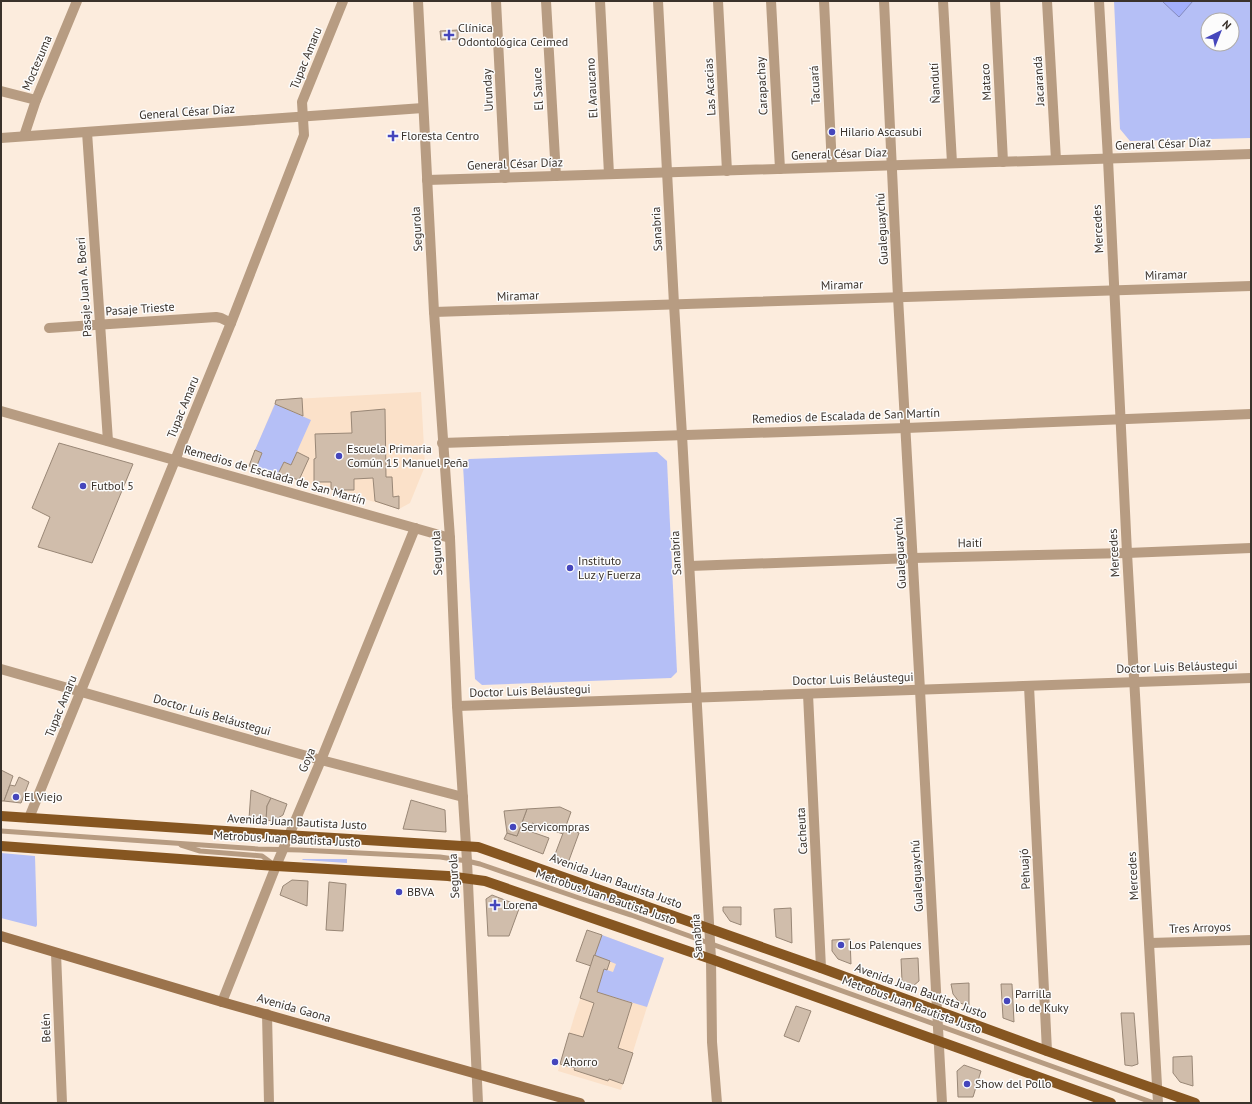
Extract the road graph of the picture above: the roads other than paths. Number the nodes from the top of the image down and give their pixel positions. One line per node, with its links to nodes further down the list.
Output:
1 (77, 1): 17 (street, Moctezuma)
2 (343, 1): 19 (street, Tupac Amaru)
3 (418, 1): 18 (street, Segurola)
4 (496, 1): 35 (street, Urunday)
5 (546, 1): 34 (street, El Sauce)
6 (600, 1): 33 (street, El Araucano)
7 (658, 1): 32 (street, Sanabria)
8 (718, 1): 31 (street, Las Acacias)
9 (771, 1): 30 (street, Carapachay)
10 (824, 1): 29 (street, Tacuará)
11 (884, 1): 28 (street, Gualeguaychú)
12 (943, 1): 27 (street, Ñandutí)
13 (995, 1): 26 (street, Mataco)
14 (1047, 1): 25 (street, Jacarandá)
15 (1099, 1): 24 (street, Mercedes)
16 (1, 91): 17 (street)
17 (36, 100): 21 (street, Moctezuma)
18 (423, 108): 19 (street, General César Díaz); 36 (street, Segurola)
19 (303, 117): 20 (street, General César Díaz); 42 (street, Tupac Amaru)
20 (87, 132): 21 (street, General César Díaz); 43 (street, Pasaje Juan A. Boeri)
21 (24, 136): 22 (street, General César Díaz)
22 (1, 138)
23 (1251, 154): 24 (street, General César Díaz)
24 (1108, 159): 25 (street, General César Díaz); 38 (street, Mercedes)
25 (1056, 160): 26 (street, General César Díaz)
26 (1004, 162): 27 (street, General César Díaz)
27 (952, 164): 28 (street, General César Díaz)
28 (892, 166): 29 (street, General César Díaz); 39 (street, Gualeguaychú)
29 (832, 167): 30 (street, General César Díaz)
30 (780, 169): 31 (street, General César Díaz)
31 (727, 171): 32 (street, General César Díaz)
32 (668, 172): 33 (street, General César Díaz); 40 (street, Sanabria)
33 (609, 174): 34 (street, General César Díaz)
34 (556, 176): 35 (street, General César Díaz)
35 (505, 178): 36 (street, General César Díaz)
36 (427, 180): 41 (street, Segurola)
37 (1251, 286): 38 (street, Miramar)
38 (1114, 290): 39 (street, Miramar); 47 (street, Mercedes)
39 (898, 297): 40 (street, Miramar); 48 (street, Gualeguaychú)
40 (674, 304): 41 (street, Miramar); 49 (street, Sanabria)
41 (434, 312): 51 (street, Segurola)
42 (231, 323): 43 (street, Pasaje Trieste); 52 (street, Tupac Amaru)
43 (100, 324): 44 (street, Pasaje Trieste); 50 (street, Pasaje Juan A. Boeri)
44 (49, 328)
45 (1, 411): 50 (street, Remedios de Escalada de San Martín)
46 (1251, 414): 47 (street, Remedios de Escalada de San Martín)
47 (1120, 419): 48 (street, Remedios de Escalada de San Martín); 56 (street, Mercedes)
48 (906, 428): 49 (street, Remedios de Escalada de San Martín); 57 (street, Gualeguaychú)
49 (682, 435): 51 (street, Remedios de Escalada de San Martín); 58 (street, Sanabria)
50 (108, 441): 52 (street, Remedios de Escalada de San Martín)
51 (442, 443): 54 (street, Segurola)
52 (176, 460): 53 (street, Remedios de Escalada de San Martín); 64 (street, Tupac Amaru)
53 (415, 528): 54 (street, Remedios de Escalada de San Martín); 68 (street, Goya)
54 (450, 538): 67 (street, Segurola)
55 (1251, 548): 56 (street, Haití)
56 (1127, 553): 57 (street, Haití); 61 (street, Mercedes)
57 (913, 558): 58 (street, Haití); 63 (street, Gualeguaychú)
58 (690, 566): 66 (street, Sanabria)
59 (1, 669): 64 (street, Doctor Luis Beláustegui)
60 (1251, 678): 61 (street, Doctor Luis Beláustegui)
61 (1135, 682): 62 (street, Doctor Luis Beláustegui); 85 (street, Mercedes)
62 (1029, 686): 63 (street, Doctor Luis Beláustegui); 94 (street, Pehuajó)
63 (920, 690): 65 (street, Doctor Luis Beláustegui); 90 (street, Gualeguaychú)
64 (81, 691): 68 (street, Doctor Luis Beláustegui); 71 (street, Tupac Amaru)
65 (808, 694): 66 (street, Doctor Luis Beláustegui); 88 (street, Cacheuta)
66 (696, 698): 67 (street, Doctor Luis Beláustegui); 81 (street, Sanabria)
67 (457, 706): 69 (street, Segurola)
68 (321, 760): 69 (street, Doctor Luis Beláustegui); 73 (street, Goya)
69 (463, 797): 76 (street, Segurola)
70 (1, 816): 71 (main road, Avenida Juan Bautista Justo)
71 (29, 818): 73 (main road, Avenida Juan Bautista Justo)
72 (1, 830): 74 (lane, Metrobus Juan Bautista Justo)
73 (289, 835): 76 (main road, Avenida Juan Bautista Justo); 77 (street, Goya)
74 (170, 842): 77 (lane, Metrobus Juan Bautista Justo); 79 (lane, Metrobus Juan Bautista Justo)
75 (1, 846): 79 (main road)
76 (466, 846): 78 (street, Segurola); 81 (main road, Avenida Juan Bautista Justo)
77 (283, 849): 78 (lane, Metrobus Juan Bautista Justo); 79 (street, Goya)
78 (467, 861): 80 (street, Segurola); 84 (lane, Metrobus Juan Bautista Justo)
79 (276, 866): 80 (main road); 89 (street, Goya)
80 (468, 878): 87 (main road); 95 (street, Segurola)
81 (709, 928): 84 (street, Sanabria); 88 (main road, Avenida Juan Bautista Justo)
82 (1, 936): 86 (main road, Avenida Gaona)
83 (1251, 940): 85 (street, Tres Arroyos)
84 (710, 943): 87 (street, Sanabria); 92 (lane, Metrobus Juan Bautista Justo)
85 (1150, 943): 96 (street, Mercedes)
86 (56, 953): 89 (main road, Avenida Gaona); 97 (street, Belén)
87 (711, 959): 93 (main road); 101 (street, Sanabria)
88 (821, 968): 90 (main road, Avenida Juan Bautista Justo)
89 (222, 1002): 91 (main road, Avenida Gaona)
90 (937, 1010): 92 (street, Gualeguaychú); 94 (main road, Avenida Juan Bautista Justo)
91 (267, 1014): 95 (main road, Avenida Gaona); 98 (street)
92 (937, 1025): 93 (street, Gualeguaychú); 104 (lane, Metrobus Juan Bautista Justo)
93 (938, 1042): 102 (street, Gualeguaychú); 103 (main road)
94 (1047, 1051): 96 (main road, Avenida Juan Bautista Justo)
95 (477, 1073): 99 (street, Segurola); 100 (main road, Avenida Gaona)
96 (1157, 1090): 105 (street, Mercedes); 106 (main road, Avenida Juan Bautista Justo)
97 (62, 1103)
98 (269, 1103)
99 (478, 1103)
100 (580, 1103)
101 (717, 1103)
102 (942, 1103)
103 (1111, 1103)
104 (1154, 1103)
105 (1158, 1103)
106 (1195, 1103)

